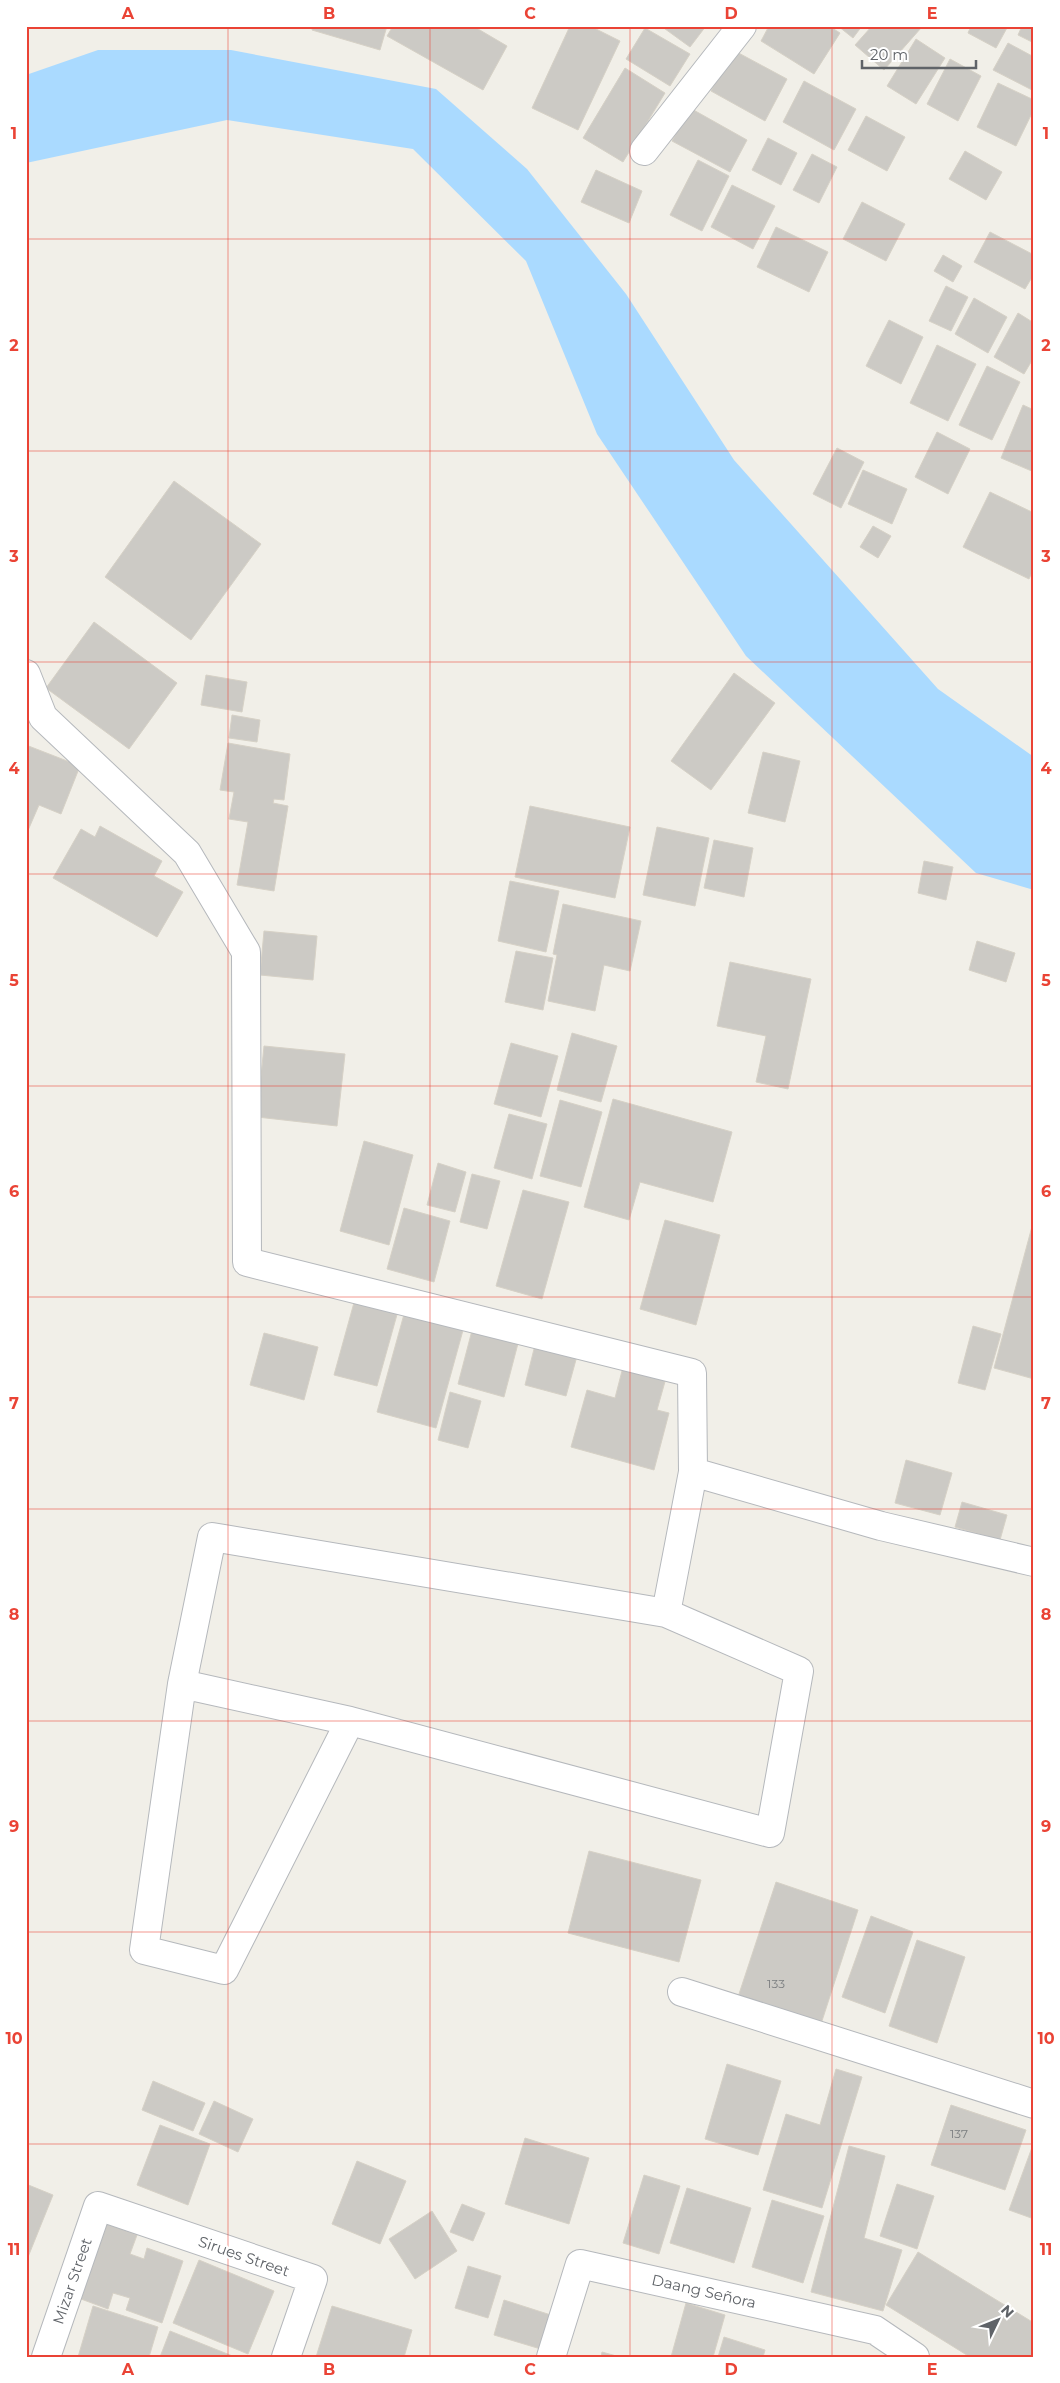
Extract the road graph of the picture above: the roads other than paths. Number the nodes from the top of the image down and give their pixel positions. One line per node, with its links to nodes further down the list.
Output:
1 (742, 26): 2 (street)
2 (644, 151)
3 (26, 674): 4 (street)
4 (693, 1472): 5 (street); 6 (street)
5 (1034, 1562)
6 (666, 1612): 7 (street); 8 (street)
7 (182, 1684): 8 (street); 8 (street)
8 (350, 1721)
9 (682, 1992): 10 (street)
10 (1034, 2104)
11 (98, 2206): 12 (street, Mizar Street); 13 (street, Sirues Street)
12 (46, 2357)
13 (286, 2357)
14 (551, 2357): 15 (street, Daang Señora)
15 (916, 2357)

